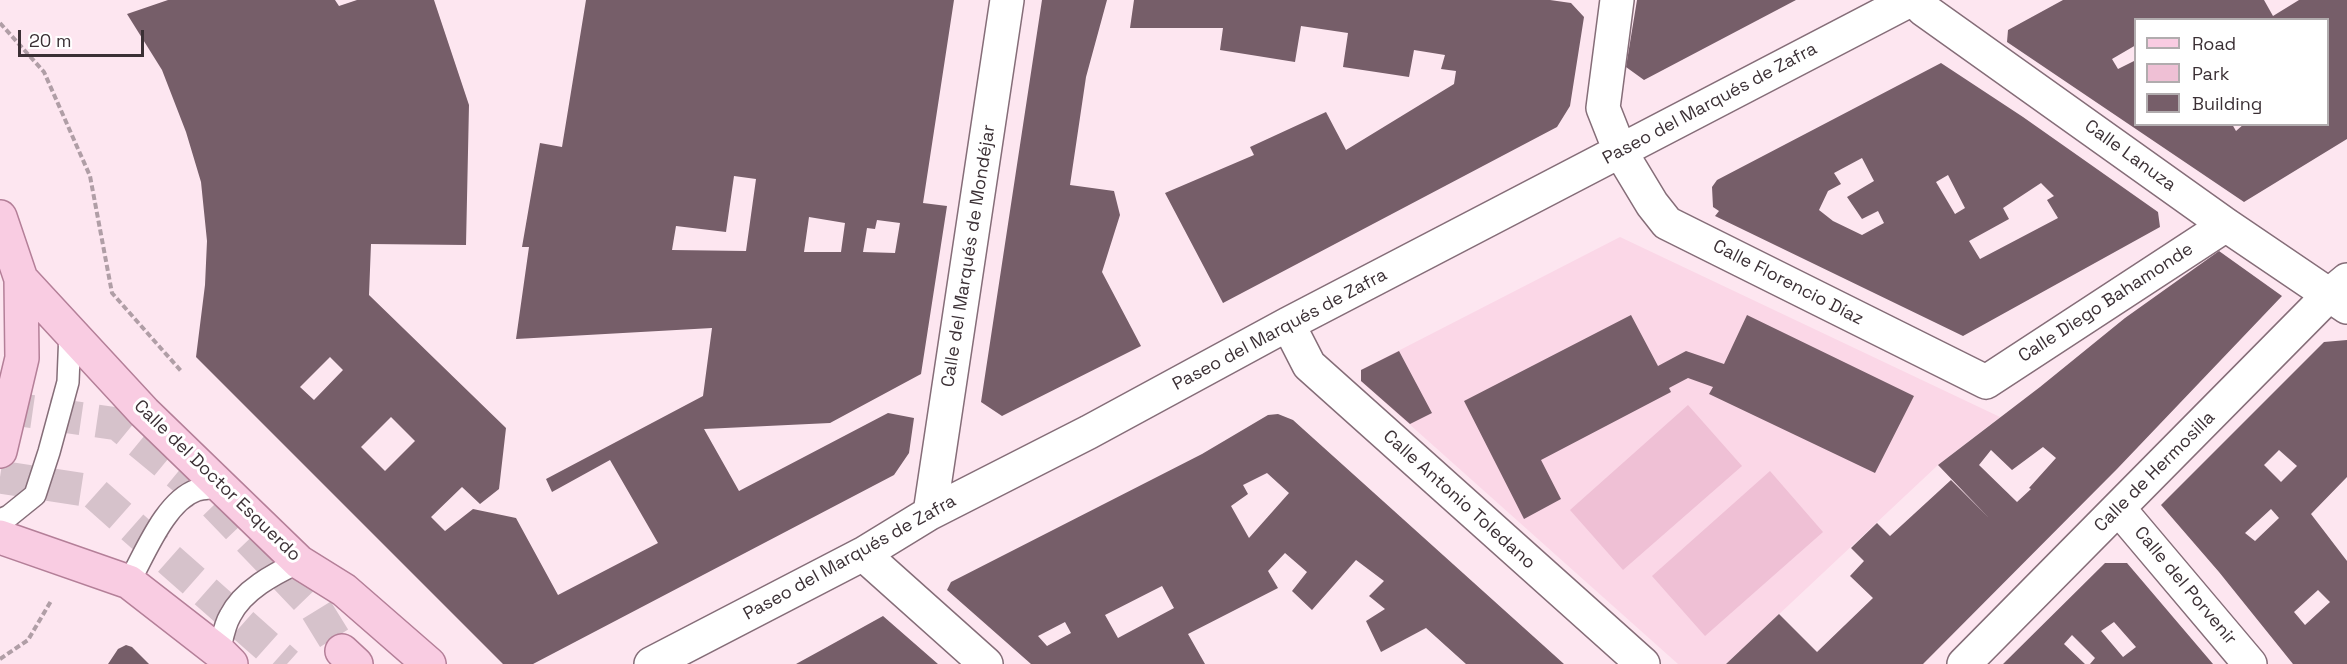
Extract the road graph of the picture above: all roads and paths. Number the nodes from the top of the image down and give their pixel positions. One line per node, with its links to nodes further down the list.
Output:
1 (1007, 0): 18 (street, Calle del Marqués de Mondéjar)
2 (1617, 0): 6 (street, Calle Florencio Díaz)
3 (1910, 0): 6 (street, Paseo del Marqués de Zafra)
4 (1918, 0): 8 (street, Calle Lanuza)
5 (0, 23): 13 (path)
6 (1620, 151): 11 (street, Paseo del Marqués de Zafra); 14 (street, Calle Florencio Díaz)
7 (0, 217): 9 (main road)
8 (2226, 225): 10 (street, Calle Lanuza); 14 (street, Calle Diego Bahamonde)
9 (21, 279): 12 (main road, Calle del Doctor Esquerdo); 15 (main road)
10 (2341, 294): 17 (street, Calle de Hermosilla)
11 (1288, 324): 18 (street, Paseo del Marqués de Zafra); 30 (street, Calle Antonio Toledano)
12 (70, 331): 16 (main road, Calle del Doctor Esquerdo); 19 (lane)
13 (181, 371)
14 (1986, 382)
15 (0, 451)
16 (220, 486): 22 (main road, Calle del Doctor Esquerdo); 23 (lane)
17 (2119, 509): 31 (street, Calle de Hermosilla); 32 (street, Calle del Porvenir)
18 (930, 513): 21 (street, Paseo del Marqués de Zafra)
19 (0, 520)
20 (0, 537): 23 (main road)
21 (863, 554): 28 (street, Paseo del Marqués de Zafra); 29 (street)
22 (299, 562): 25 (lane); 27 (main road, Calle del Doctor Esquerdo)
23 (129, 582): 25 (main road)
24 (51, 601): 26 (path)
25 (225, 658)
26 (0, 659)
27 (429, 664)
28 (651, 664)
29 (986, 664)
30 (1643, 664)
31 (1964, 664)
32 (2250, 664)

